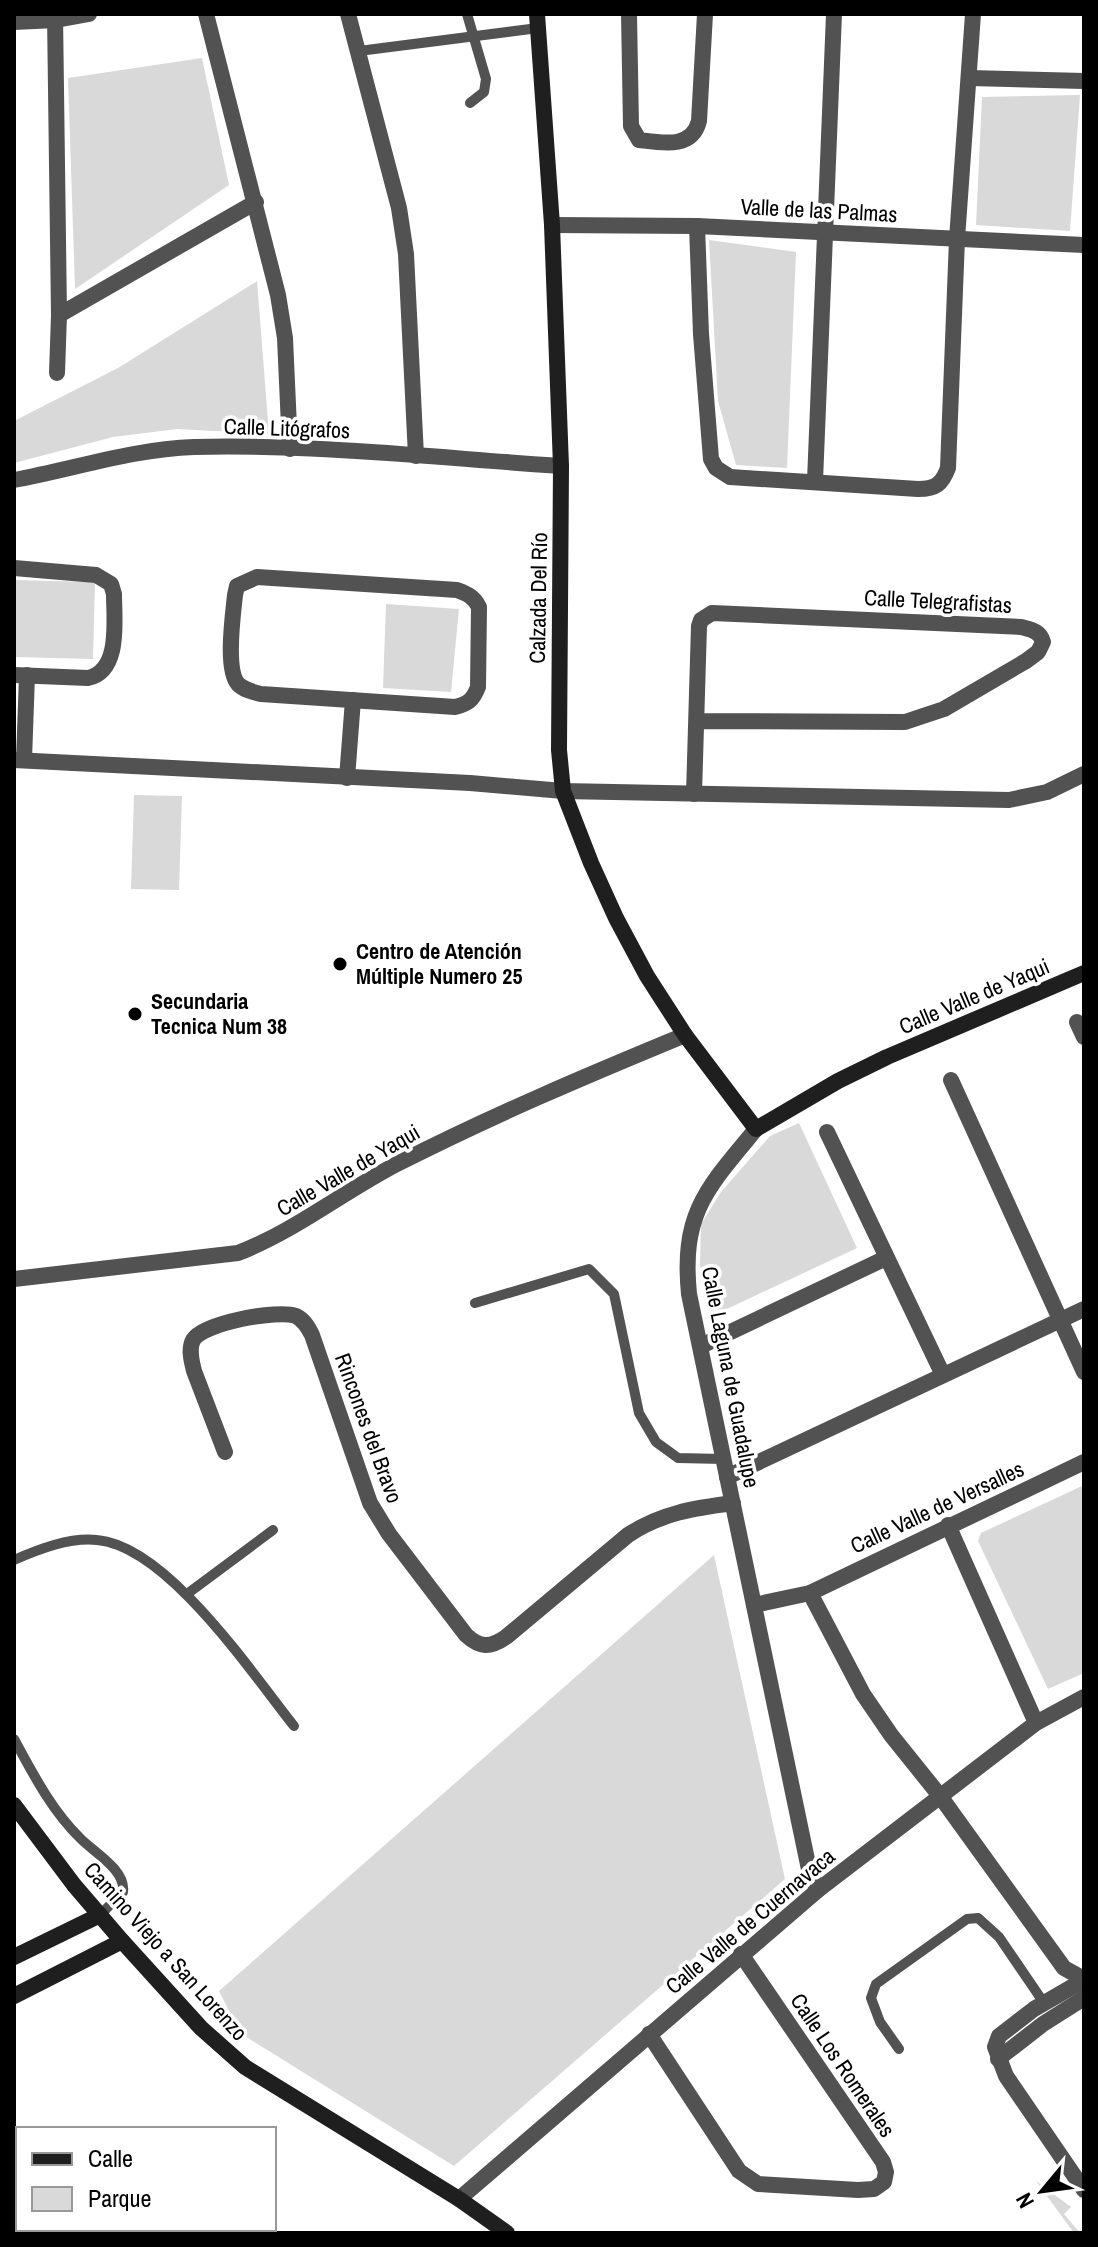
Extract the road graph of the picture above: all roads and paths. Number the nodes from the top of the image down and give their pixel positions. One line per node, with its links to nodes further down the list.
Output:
1 (89, 14): 9 (street)
2 (206, 14): 17 (street)
3 (348, 14): 13 (street)
4 (467, 14): 12 (lane)
5 (629, 14): 6 (street)
6 (705, 14)
7 (834, 14): 20 (street)
8 (973, 14): 14 (street)
9 (55, 17): 11 (street); 23 (street)
10 (538, 21): 12 (lane); 18 (street, Calzada Del Río)
11 (14, 22)
12 (474, 36): 13 (lane); 16 (lane)
13 (359, 51): 26 (street)
14 (970, 78): 15 (street); 21 (street)
15 (1084, 81)
16 (470, 103)
17 (256, 202): 23 (street); 25 (street)
18 (552, 225): 19 (street, Valle de las Palmas); 27 (street, Calzada Del Río)
19 (697, 226): 20 (street, Valle de las Palmas); 29 (street)
20 (824, 233): 21 (street, Valle de las Palmas); 29 (street)
21 (957, 239): 22 (street, Valle de las Palmas); 29 (street)
22 (1084, 245)
23 (59, 315): 24 (street)
24 (57, 373)
25 (290, 449): 26 (street, Calle Litógrafos); 28 (street, Calle Litógrafos)
26 (416, 456): 27 (street, Calle Litógrafos)
27 (561, 466): 37 (street, Calzada Del Río)
28 (14, 480)
29 (815, 481)
30 (14, 568): 31 (street)
31 (21, 675): 34 (street)
32 (353, 700): 32 (street); 36 (street)
33 (697, 721): 33 (street, Calle Telegrafistas); 38 (street, Calle Telegrafistas)
34 (19, 760): 36 (street)
35 (1084, 774): 38 (street)
36 (347, 778): 37 (street)
37 (563, 791): 38 (street); 40 (street, Calzada Del Río)
38 (694, 794)
39 (1084, 973): 42 (street, Calle Valle de Yaqui)
40 (685, 1035): 42 (street, Calzada Del Río); 45 (street, Calle Valle de Yaqui)
41 (951, 1080): 48 (street)
42 (756, 1129): 49 (street, Calle Laguna de Guadalupe)
43 (827, 1132): 44 (street)
44 (886, 1258): 49 (street); 51 (street)
45 (14, 1279)
46 (475, 1303): 53 (lane)
47 (1084, 1309): 48 (street)
48 (1060, 1320): 50 (street); 51 (street)
49 (701, 1346): 53 (street, Calle Laguna de Guadalupe)
50 (1084, 1372)
51 (943, 1375): 55 (street)
52 (225, 1452): 56 (street, Rincones del Bravo)
53 (723, 1459): 55 (street, Calle Laguna de Guadalupe)
54 (1084, 1462): 57 (street, Calle Valle de Versalles)
55 (727, 1477): 56 (street, Calle Laguna de Guadalupe)
56 (733, 1503): 62 (street, Calle Laguna de Guadalupe)
57 (948, 1525): 60 (street, Calle Valle de Versalles); 64 (street)
58 (273, 1530): 61 (lane)
59 (14, 1560): 61 (lane)
60 (810, 1593): 62 (street); 67 (street)
61 (187, 1594): 65 (lane)
62 (754, 1605): 69 (street, Calle Laguna de Guadalupe)
63 (1084, 1697): 64 (street, Calle Valle de Cuernavaca)
64 (1036, 1723): 67 (street, Calle Valle de Cuernavaca)
65 (294, 1726)
66 (14, 1739): 70 (lane)
67 (940, 1796): 69 (street, Calle Valle de Cuernavaca); 74 (street)
68 (14, 1805): 70 (street, Camino Viejo a San Lorenzo)
69 (818, 1890): 72 (street, Calle Valle de Cuernavaca)
70 (100, 1915): 71 (street, Camino Viejo a San Lorenzo); 73 (street)
71 (122, 1941): 75 (street); 81 (street, Camino Viejo a San Lorenzo)
72 (741, 1954): 78 (street, Calle Valle de Cuernavaca); 78 (street, Calle Los Romerales)
73 (14, 1957)
74 (1084, 1980): 77 (street)
75 (14, 1996)
76 (1084, 1998): 77 (street)
77 (1040, 2012): 79 (lane); 80 (street)
78 (649, 2034): 81 (street, Calle Valle de Cuernavaca)
79 (899, 2049)
80 (1084, 2190)
81 (459, 2199): 82 (street, Camino Viejo a San Lorenzo)
82 (507, 2233)

